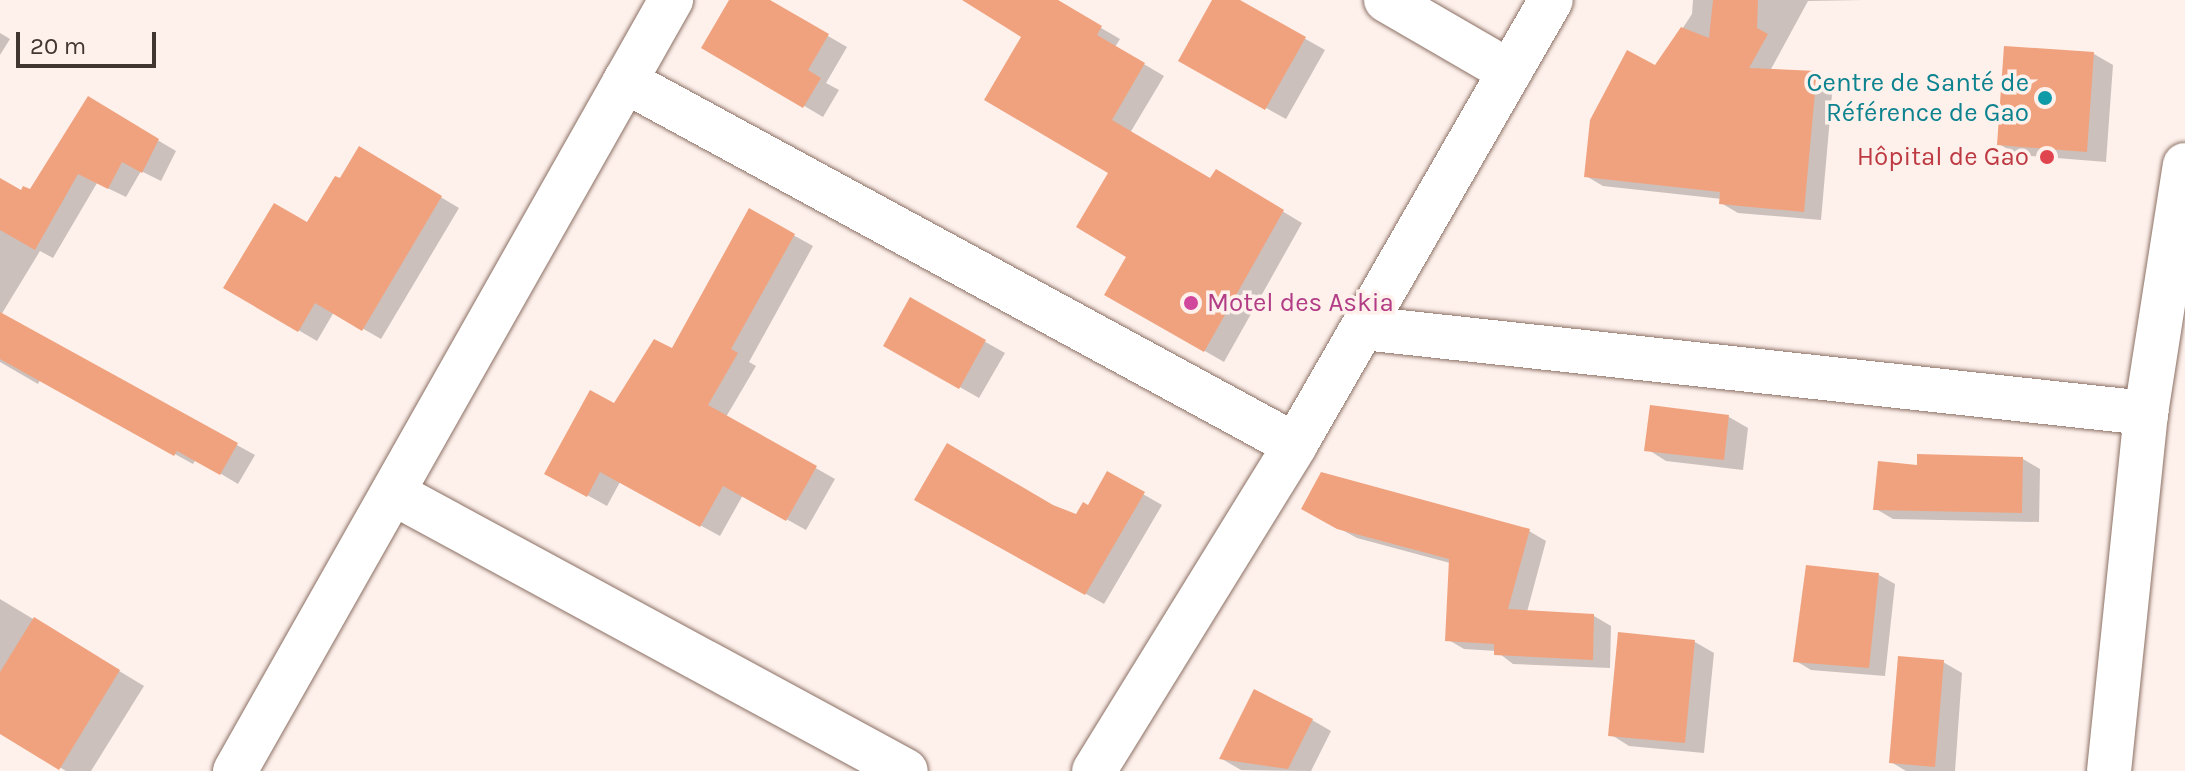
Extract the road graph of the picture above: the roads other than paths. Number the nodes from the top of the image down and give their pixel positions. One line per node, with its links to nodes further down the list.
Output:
1 (671, 0): 5 (street)
2 (1386, 0): 4 (street)
3 (1551, 0): 4 (street)
4 (1510, 72): 7 (street)
5 (625, 81): 9 (street); 10 (street)
6 (2185, 165): 8 (street)
7 (1363, 328): 8 (street); 9 (street)
8 (2146, 413): 14 (street)
9 (1295, 445): 13 (street)
10 (393, 493): 11 (street); 12 (street)
11 (235, 771)
12 (906, 771)
13 (1094, 771)
14 (2109, 771)

